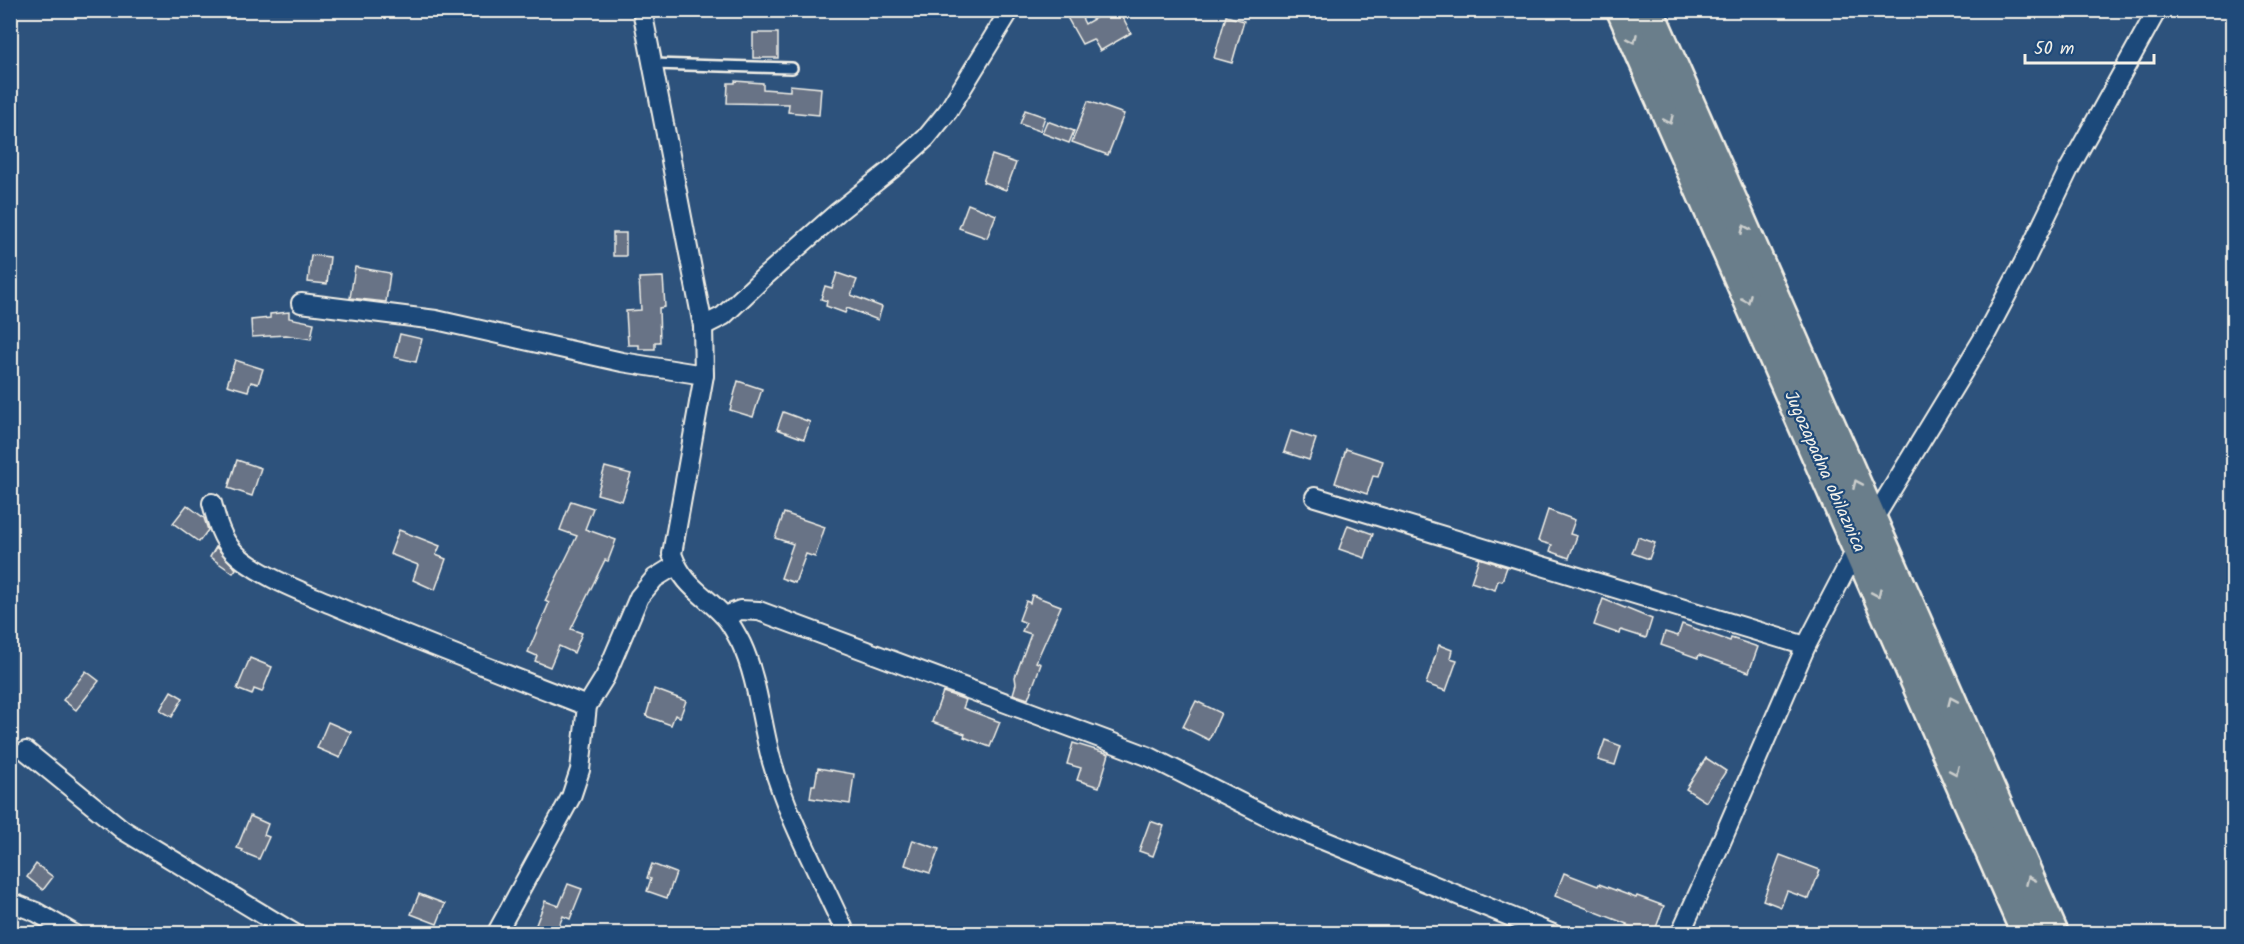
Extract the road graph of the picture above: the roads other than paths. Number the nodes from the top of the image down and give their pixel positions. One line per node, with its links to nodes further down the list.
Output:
1 (642, 10): 6 (street)
2 (1010, 10): 9 (street)
3 (1621, 10): 14 (main road, Jugozapadna obilaznica, one-way to 14)
4 (1649, 10): 13 (main road, Jugozapadna obilaznica, one-way to 4)
5 (2157, 10): 13 (street)
6 (653, 64): 7 (lane); 9 (street)
7 (792, 68)
8 (301, 303): 10 (street)
9 (703, 326): 10 (street)
10 (704, 375): 15 (street)
11 (1315, 497): 17 (street)
12 (212, 503): 18 (street)
13 (1873, 520): 28 (main road, Jugozapadna obilaznica, one-way to 13)
14 (1857, 548): 17 (street); 27 (main road, Jugozapadna obilaznica, one-way to 27)
15 (676, 565): 16 (street); 18 (street)
16 (724, 616): 24 (street); 25 (street)
17 (1806, 646): 26 (street)
18 (587, 706): 23 (street)
19 (26, 751): 22 (street)
20 (10, 902): 21 (street)
21 (74, 933)
22 (295, 933)
23 (496, 933)
24 (846, 933)
25 (1553, 933)
26 (1680, 933)
27 (2026, 933)
28 (2054, 933)

